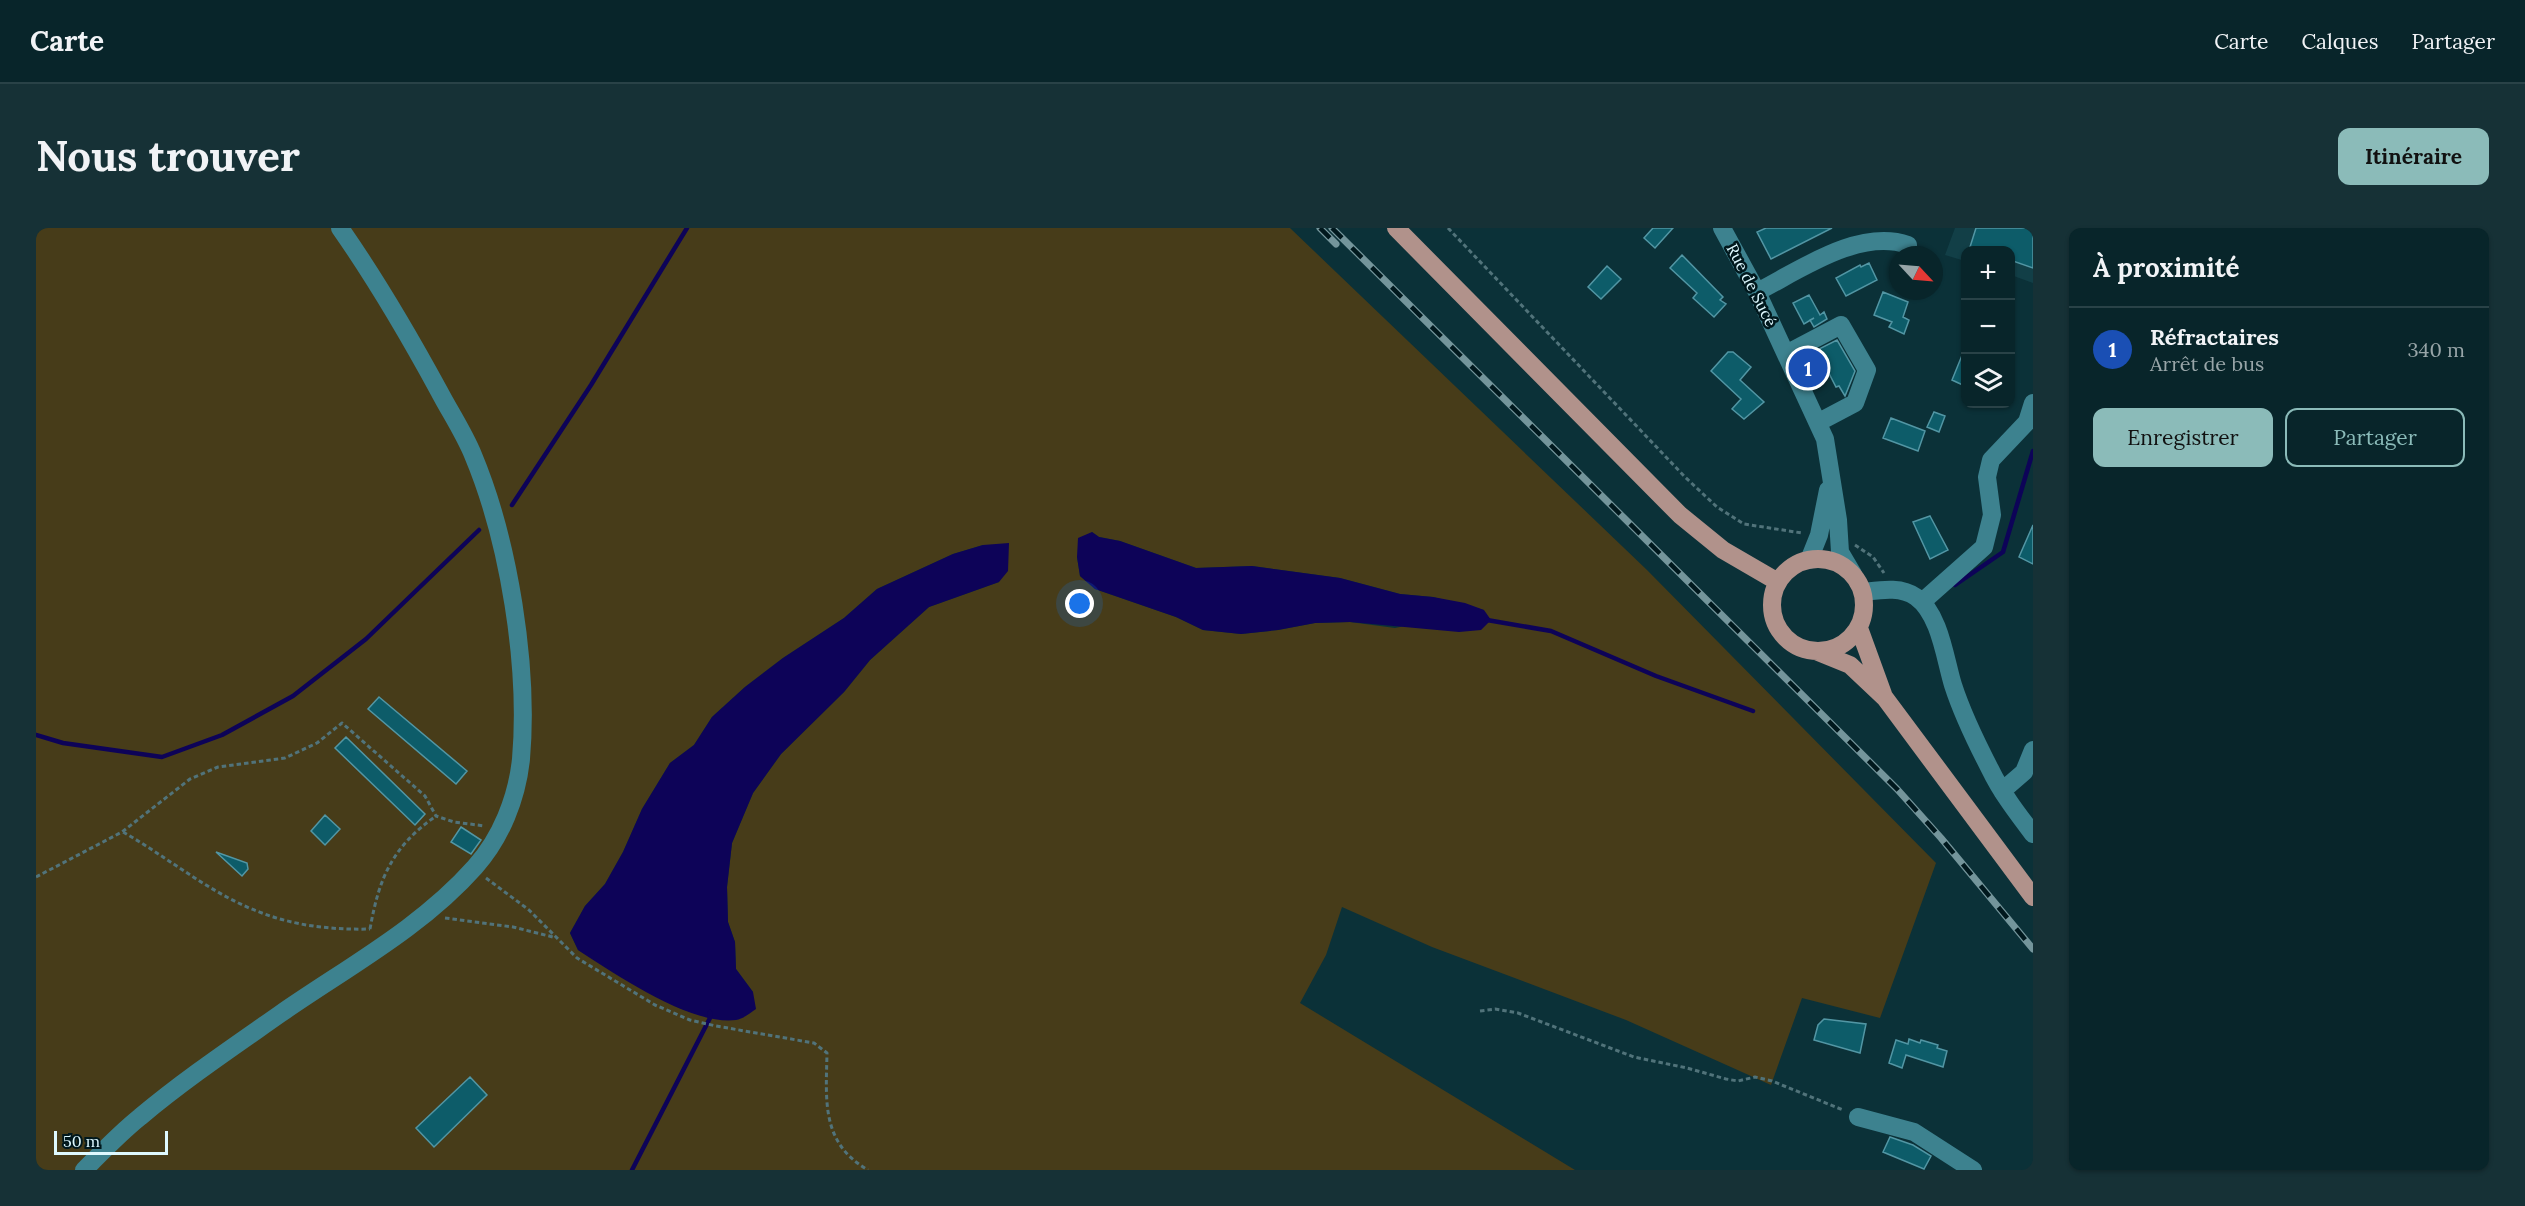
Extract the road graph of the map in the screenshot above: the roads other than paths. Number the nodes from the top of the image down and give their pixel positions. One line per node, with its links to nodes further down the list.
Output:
1 (340, 228): 23 (street)
2 (1396, 228): 12 (main road)
3 (1722, 228): 5 (street, Rue de Sucé)
4 (1908, 245): 5 (street)
5 (1757, 292): 6 (street, Rue de Sucé)
6 (1786, 354): 8 (street, Rue de Sucé); 8 (street)
7 (2033, 403): 14 (street)
8 (1819, 422): 9 (street, Rue de Sucé)
9 (1830, 476): 10 (street, Rue de Sucé); 11 (street, Rue de Sucé)
10 (1809, 560): 11 (main road); 12 (main road)
11 (1853, 574): 13 (main road)
12 (1778, 582): 16 (main road)
13 (1863, 592): 14 (street); 15 (main road)
14 (1922, 602): 19 (street)
15 (1859, 628): 16 (main road); 17 (main road)
16 (1818, 652): 17 (main road)
17 (1885, 698): 21 (main road)
18 (2033, 750): 19 (street)
19 (2002, 791): 20 (street)
20 (2031, 827)
21 (2033, 897)
22 (1858, 1117): 24 (street)
23 (84, 1170)
24 (1973, 1170)

